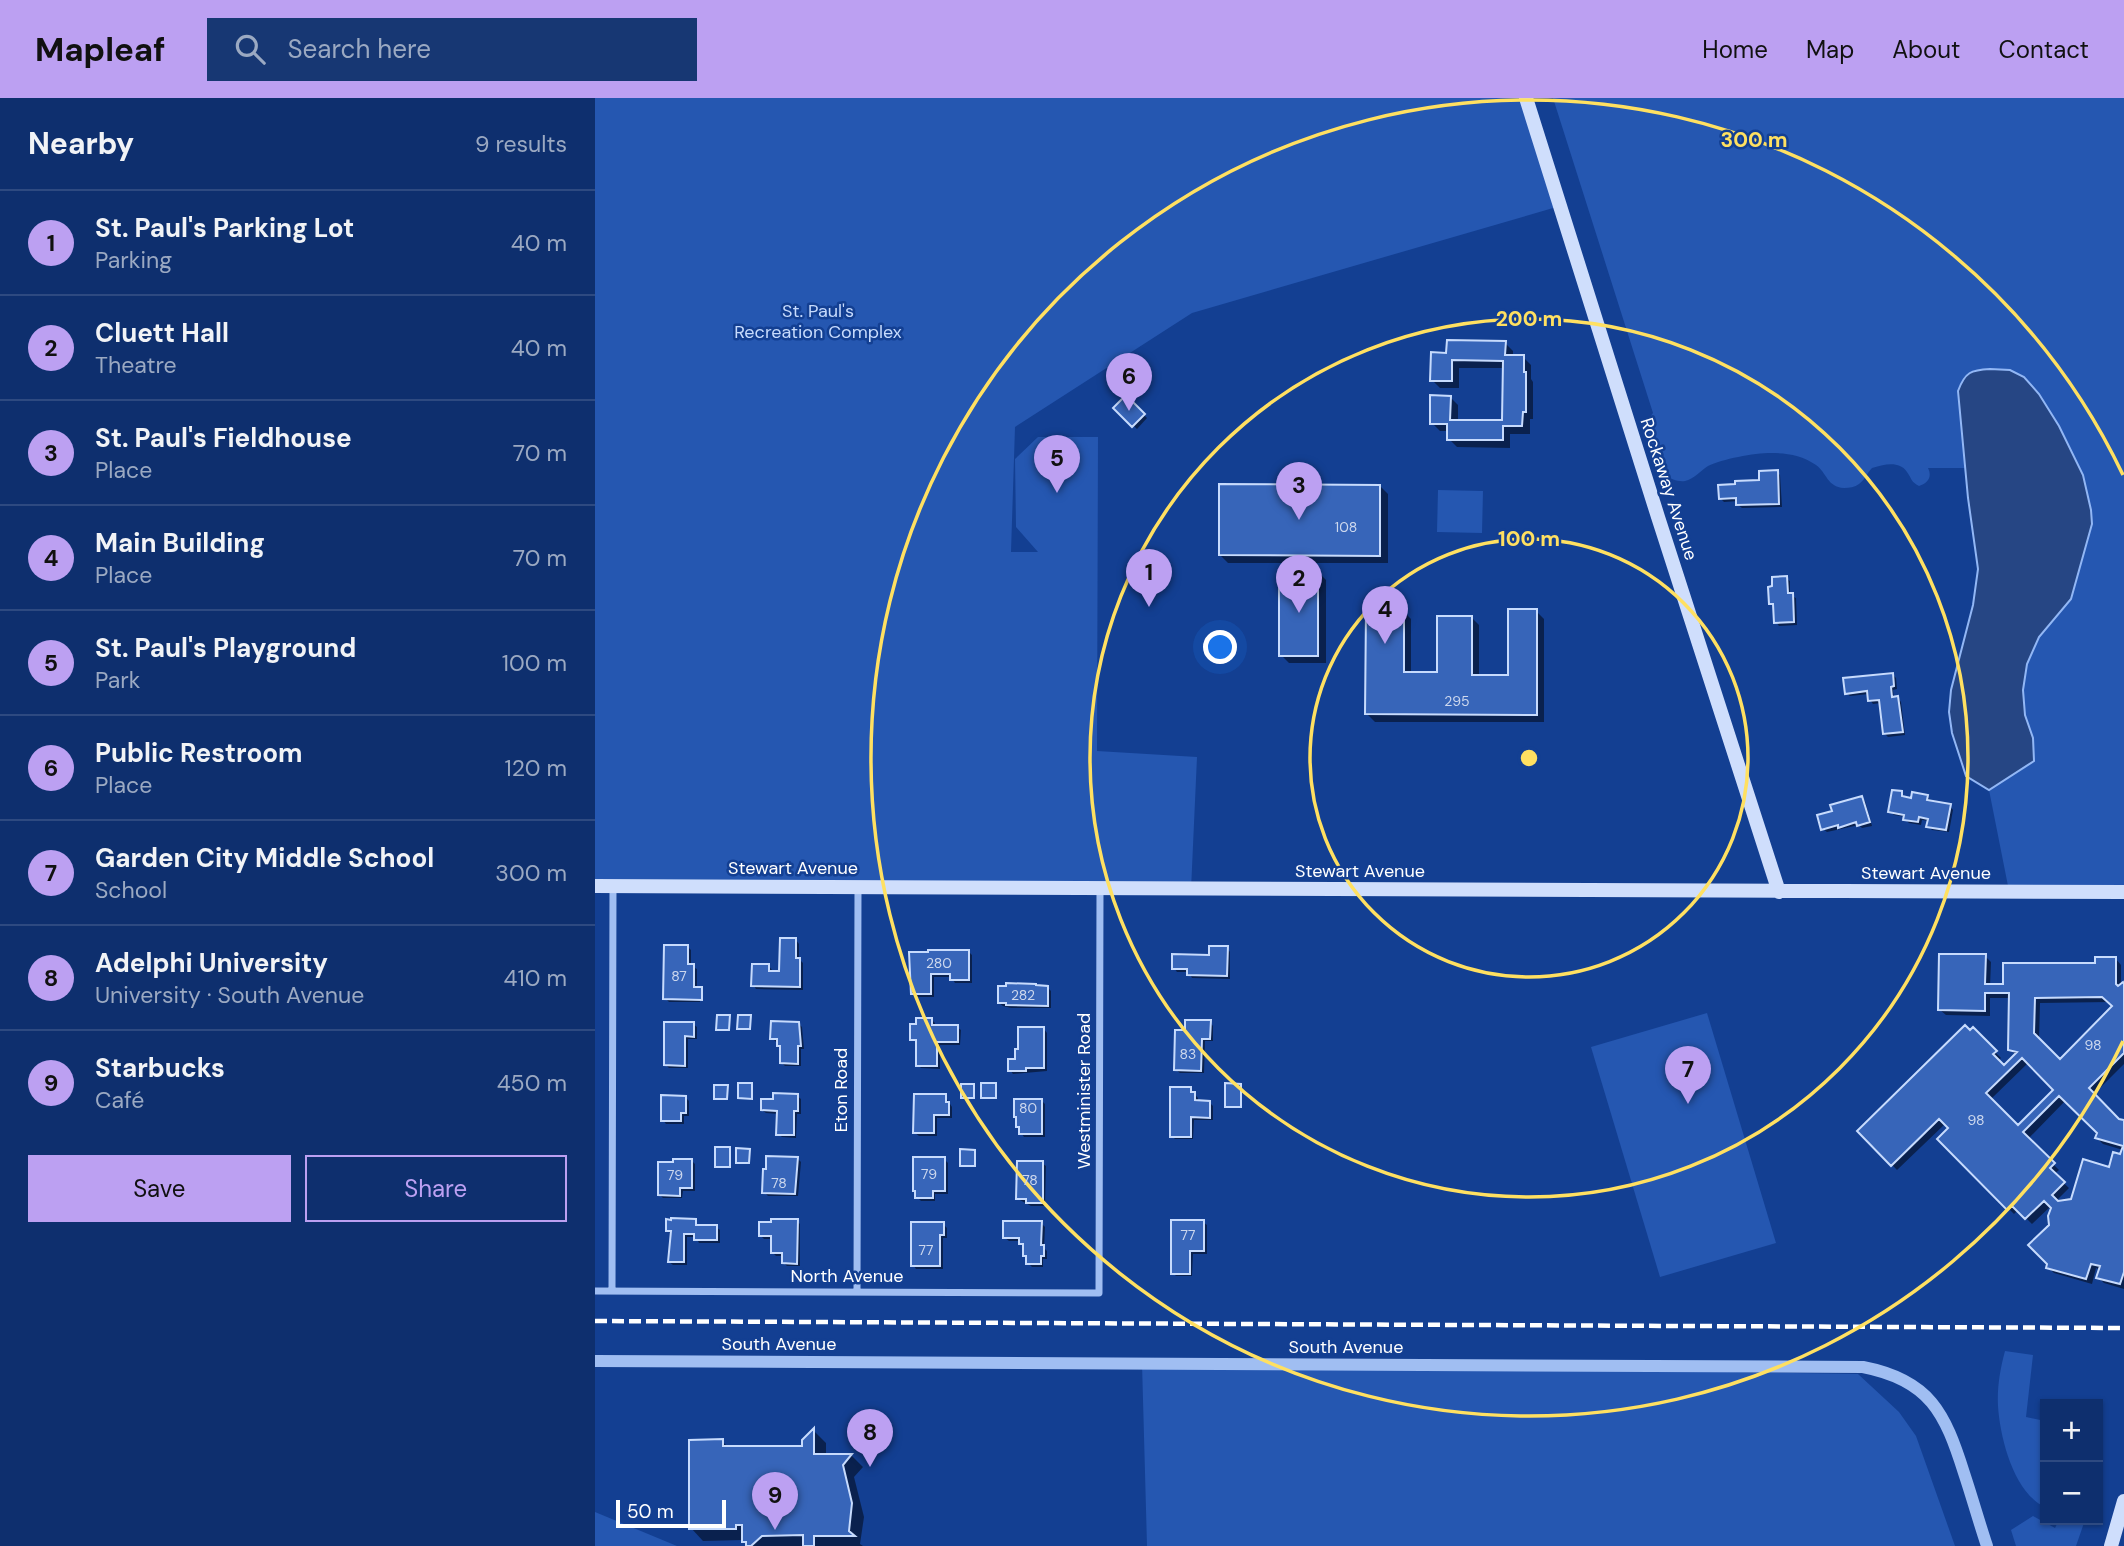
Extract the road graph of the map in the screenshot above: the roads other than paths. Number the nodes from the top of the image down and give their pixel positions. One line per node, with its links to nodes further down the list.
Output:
1 (1526, 98): 6 (main road, Rockaway Avenue)
2 (595, 886): 3 (main road, Stewart Avenue)
3 (613, 887): 4 (main road, Stewart Avenue); 9 (street)
4 (857, 888): 5 (main road, Stewart Avenue); 10 (street, Eton Road)
5 (1100, 889): 6 (main road, Stewart Avenue); 11 (street, Westminister Road)
6 (1779, 892): 7 (main road, Stewart Avenue)
7 (2124, 892)
8 (595, 1291): 9 (street, North Avenue)
9 (612, 1291): 10 (street, North Avenue)
10 (857, 1292): 11 (street, North Avenue)
11 (1099, 1293)
12 (595, 1361): 14 (street, South Avenue)
13 (2124, 1501): 15 (main road)
14 (1987, 1546)
15 (2111, 1546)

